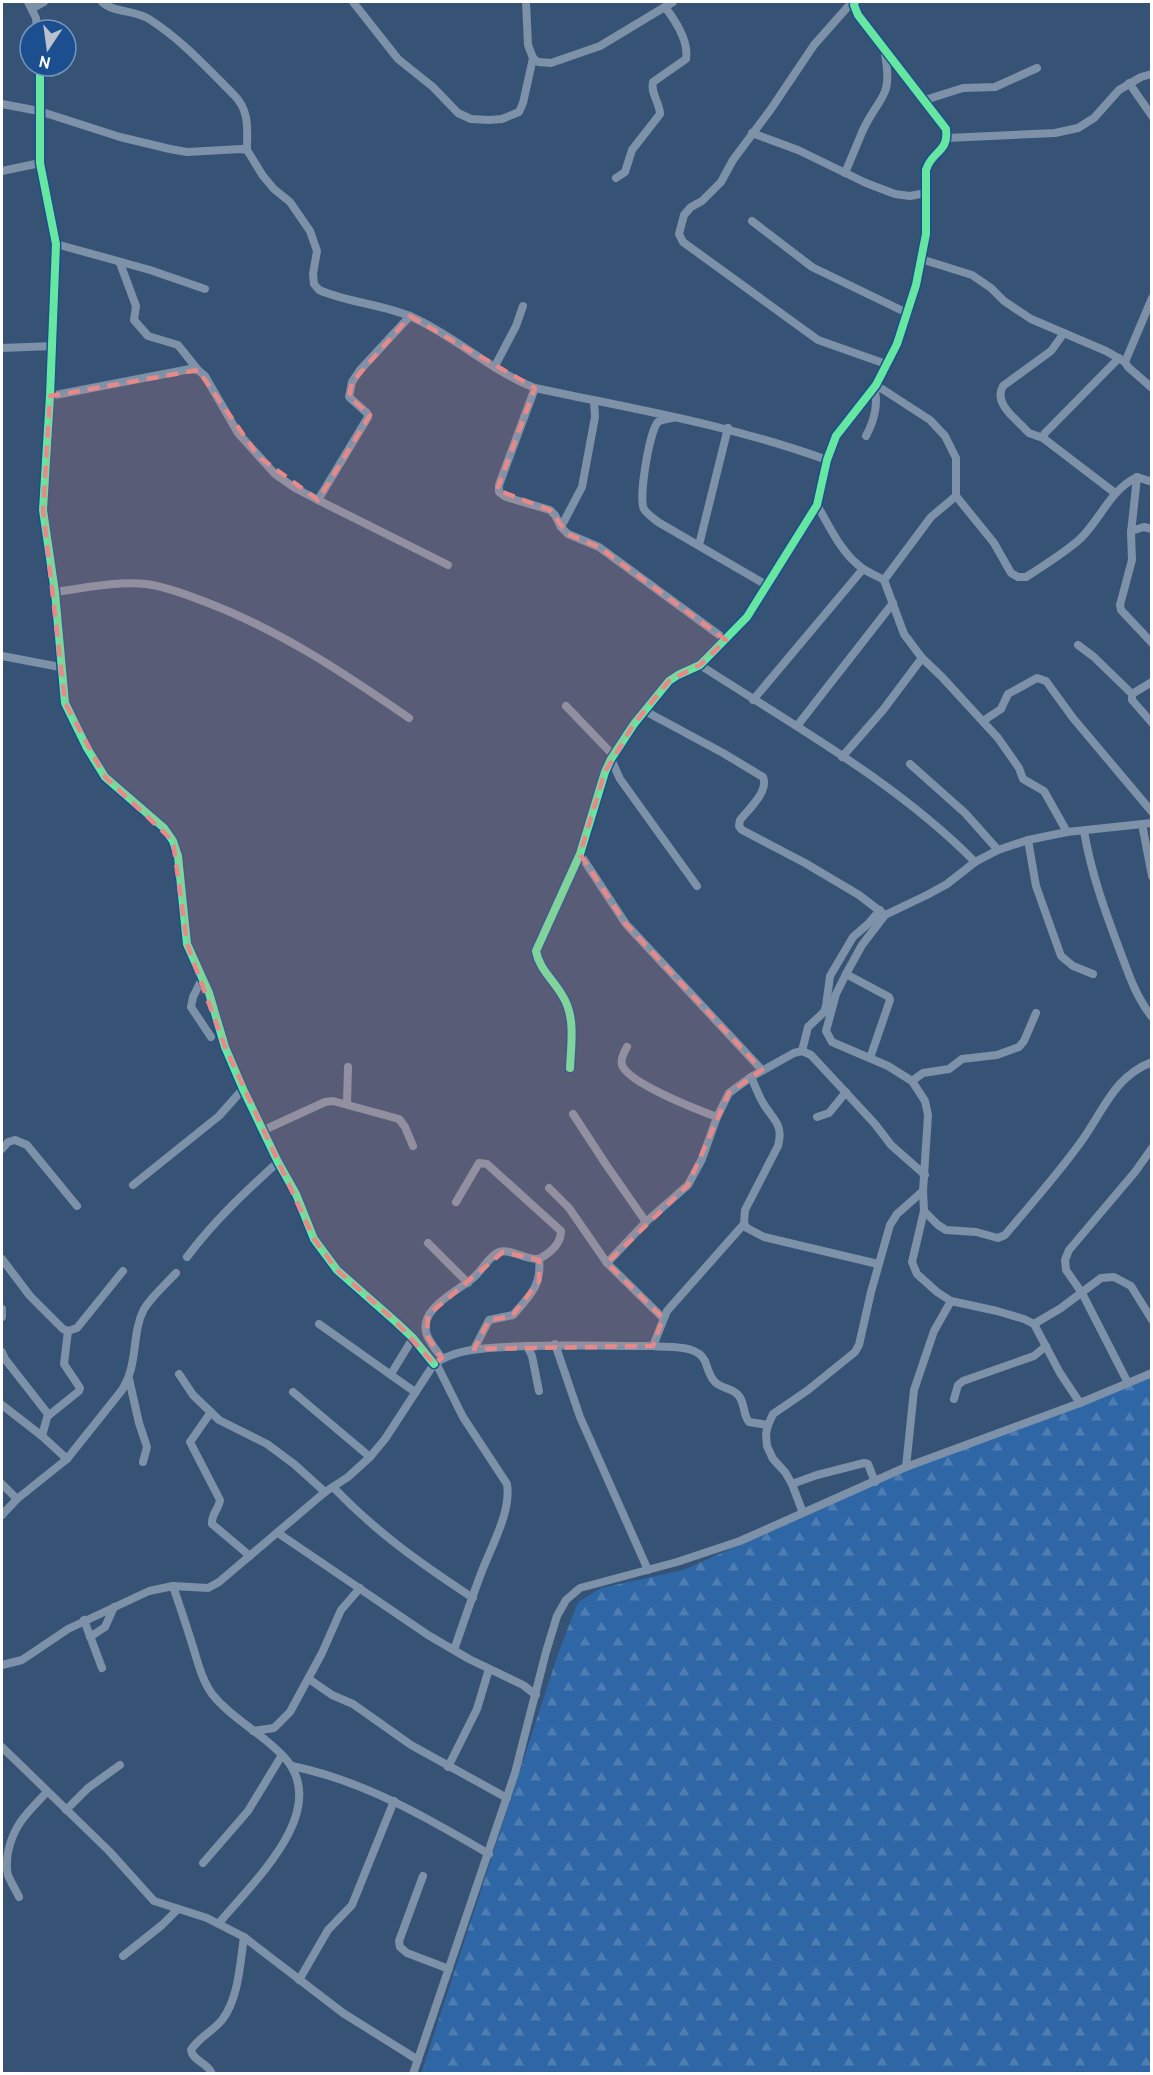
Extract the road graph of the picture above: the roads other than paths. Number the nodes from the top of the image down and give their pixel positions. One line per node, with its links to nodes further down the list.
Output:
1 (44, 2): 7 (street)
2 (102, 2): 22 (street)
3 (352, 2): 10 (street)
4 (526, 2): 10 (street)
5 (673, 2): 8 (street)
6 (853, 2): 9 (street); 20 (street)
7 (30, 5)
8 (665, 7): 10 (street); 26 (street)
9 (885, 51): 15 (street); 25 (street)
10 (533, 58)
11 (1037, 68): 15 (street)
12 (1152, 74): 14 (street)
13 (40, 78): 18 (street)
14 (1129, 83): 17 (street); 21 (street)
15 (925, 100): 21 (street)
16 (2, 104): 18 (street)
17 (1148, 107): 19 (street)
18 (39, 111): 22 (street); 23 (street)
19 (1152, 116)
20 (752, 133): 25 (street); 41 (street)
21 (947, 138): 27 (street)
22 (247, 150): 36 (street)
23 (40, 163): 24 (street); 29 (street)
24 (2, 171)
25 (846, 173): 27 (street)
26 (616, 178)
27 (926, 193): 30 (street)
28 (752, 221): 35 (street)
29 (56, 244): 31 (street); 38 (street)
30 (921, 259): 35 (street); 37 (street)
31 (120, 263): 32 (street); 43 (street)
32 (205, 289)
33 (1152, 298): 40 (street)
34 (523, 306): 42 (street)
35 (907, 313): 41 (street)
36 (410, 316): 42 (street); 58 (street)
37 (1064, 333): 40 (street); 52 (street)
38 (53, 346): 39 (street); 47 (street)
39 (2, 348)
40 (1122, 360): 46 (street); 52 (street)
41 (886, 364): 44 (street)
42 (495, 366): 45 (street)
43 (198, 370): 47 (street); 58 (street)
44 (875, 386): 51 (street); 53 (street); 57 (street)
45 (535, 388): 48 (street); 60 (street)
46 (1152, 388)
47 (50, 396): 68 (street)
48 (594, 400): 49 (street); 60 (street)
49 (675, 417): 50 (street); 63 (street)
50 (728, 428): 53 (street); 63 (street)
51 (866, 436)
52 (1043, 438): 56 (street)
53 (827, 460): 59 (street)
54 (1137, 477): 55 (street); 56 (street); 62 (street)
55 (1152, 482)
56 (1115, 493): 57 (street)
57 (956, 496): 66 (street)
58 (318, 500): 64 (street)
59 (817, 505): 65 (street); 67 (street)
60 (561, 527): 70 (street)
61 (1152, 529): 62 (street)
62 (1131, 531): 71 (street)
63 (699, 544): 67 (street)
64 (448, 565)
65 (863, 569): 66 (street); 79 (street)
66 (884, 580): 69 (street)
67 (768, 586): 70 (street)
68 (55, 592): 76 (street); 82 (street)
69 (893, 603): 74 (street); 85 (street)
70 (726, 640): 75 (street)
71 (1152, 643)
72 (1078, 645): 78 (street)
73 (2, 656): 76 (street)
74 (922, 658): 83 (street); 87 (street)
75 (700, 665): 79 (street); 81 (street)
76 (60, 667): 103 (street)
77 (1152, 682): 78 (street)
78 (1132, 694): 84 (street)
79 (753, 700): 85 (street)
80 (566, 706): 86 (street)
81 (645, 711): 86 (street); 100 (street)
82 (410, 718)
83 (984, 721): 89 (street); 93 (street)
84 (1152, 723)
85 (797, 726): 87 (street)
86 (612, 757): 96 (street); 99 (street)
87 (842, 757): 97 (street)
88 (910, 764): 95 (street)
89 (1152, 812)
90 (1152, 823): 91 (street)
91 (1142, 824): 92 (street); 98 (street)
92 (1084, 831): 93 (street); 105 (street)
93 (1067, 832): 94 (street)
94 (1028, 840): 95 (street); 102 (street)
95 (998, 850): 97 (street)
96 (580, 854): 112 (street); 113 (street)
97 (975, 862): 100 (street)
98 (1152, 876)
99 (697, 886)
100 (882, 912): 101 (street); 108 (street)
101 (846, 974): 109 (street); 109 (street)
102 (1093, 974)
103 (202, 979): 106 (street); 116 (street)
104 (1036, 1013): 115 (street)
105 (1152, 1017)
106 (211, 1037)
107 (627, 1047): 120 (street)
108 (802, 1051): 113 (street); 117 (street)
109 (870, 1058): 115 (street)
110 (1152, 1062): 133 (street)
111 (348, 1067): 118 (street)
112 (570, 1068)
113 (762, 1070): 114 (street)
114 (751, 1077): 120 (street); 135 (street)
115 (912, 1080): 127 (street)
116 (243, 1089): 122 (street); 128 (street)
117 (846, 1092): 121 (street); 127 (street)
118 (347, 1104): 122 (street); 123 (street)
119 (573, 1114): 134 (street)
120 (717, 1117): 134 (street)
121 (817, 1117)
122 (264, 1131): 126 (street)
123 (413, 1146)
124 (1152, 1148): 145 (street)
125 (2, 1149): 132 (street)
126 (278, 1162): 137 (street); 154 (street)
127 (925, 1175): 130 (street)
128 (134, 1185)
129 (549, 1188): 140 (street)
130 (922, 1191): 133 (street); 141 (street)
131 (456, 1202): 139 (street)
132 (77, 1206)
133 (924, 1211): 146 (street)
134 (646, 1222): 140 (street)
135 (744, 1224): 141 (street); 149 (street)
136 (428, 1244): 144 (street)
137 (187, 1257)
138 (2, 1259): 153 (street)
139 (539, 1259): 144 (street); 159 (street)
140 (607, 1263): 149 (street)
141 (879, 1264): 175 (street)
142 (123, 1271): 153 (street)
143 (176, 1273): 165 (street)
144 (468, 1282): 161 (street)
145 (1082, 1293): 150 (street); 152 (street); 166 (street)
146 (951, 1300): 152 (street); 180 (street)
147 (2, 1309): 148 (street)
148 (2, 1317)
149 (663, 1318): 157 (street)
150 (1152, 1320)
151 (319, 1324): 164 (street)
152 (1034, 1324): 158 (street)
153 (68, 1331): 174 (street)
154 (413, 1338): 161 (street); 164 (street)
155 (555, 1344): 156 (street); 157 (street); 190 (street)
156 (527, 1346): 159 (street); 167 (street)
157 (653, 1346): 175 (street)
158 (1046, 1346): 170 (street); 171 (street)
159 (474, 1349): 161 (street)
160 (2, 1352): 174 (street)
161 (437, 1362): 169 (street); 193 (street)
162 (1152, 1373): 166 (street)
163 (179, 1374): 173 (street)
164 (391, 1374): 169 (street)
165 (129, 1379): 178 (street); 179 (street)
166 (1128, 1383): 171 (street)
167 (539, 1391)
168 (292, 1392): 177 (street)
169 (415, 1392): 177 (street)
170 (954, 1399)
171 (1080, 1403): 180 (street)
172 (2, 1405): 176 (street)
173 (211, 1412): 184 (street); 189 (street)
174 (48, 1416): 176 (street)
175 (768, 1425): 183 (street)
176 (42, 1436): 178 (street)
177 (370, 1457): 184 (street)
178 (67, 1459): 185 (street)
179 (143, 1462)
180 (906, 1467): 181 (street)
181 (874, 1482): 183 (street); 186 (street)
182 (2, 1484): 185 (street)
183 (792, 1484): 186 (street)
184 (329, 1490): 188 (street); 193 (street)
185 (17, 1499): 187 (street)
186 (803, 1513): 190 (street)
187 (2, 1515)
188 (278, 1533): 189 (street); 192 (street)
189 (250, 1557): 191 (street)
190 (648, 1570): 202 (street)
191 (173, 1586): 194 (street); 203 (street)
192 (360, 1588): 197 (street); 201 (street)
193 (473, 1598): 197 (street)
194 (114, 1607): 195 (street); 196 (street)
195 (84, 1620): 196 (street); 198 (street)
196 (90, 1637): 199 (street)
197 (454, 1650): 200 (street)
198 (2, 1665)
199 (102, 1668)
200 (489, 1669): 202 (street); 208 (street)
201 (309, 1679): 203 (street); 208 (street)
202 (536, 1695): 210 (street)
203 (253, 1731): 205 (street)
204 (2, 1747): 209 (street)
205 (282, 1755): 207 (street); 214 (street)
206 (120, 1765): 212 (street)
207 (292, 1766): 211 (street); 218 (street)
208 (448, 1767): 210 (street)
209 (47, 1792): 212 (street); 216 (street)
210 (507, 1798): 213 (street)
211 (394, 1801): 213 (street); 222 (street)
212 (66, 1810): 217 (street)
213 (489, 1854): 221 (street)
214 (203, 1863)
215 (423, 1876): 221 (street)
216 (19, 1897)
217 (178, 1909): 218 (street); 220 (street)
218 (219, 1923): 219 (street)
219 (244, 1937): 222 (street); 224 (street)
220 (123, 1956)
221 (449, 1969): 223 (street)
222 (299, 1980): 223 (street)
223 (418, 2060): 225 (street)
224 (212, 2073)
225 (413, 2073)

